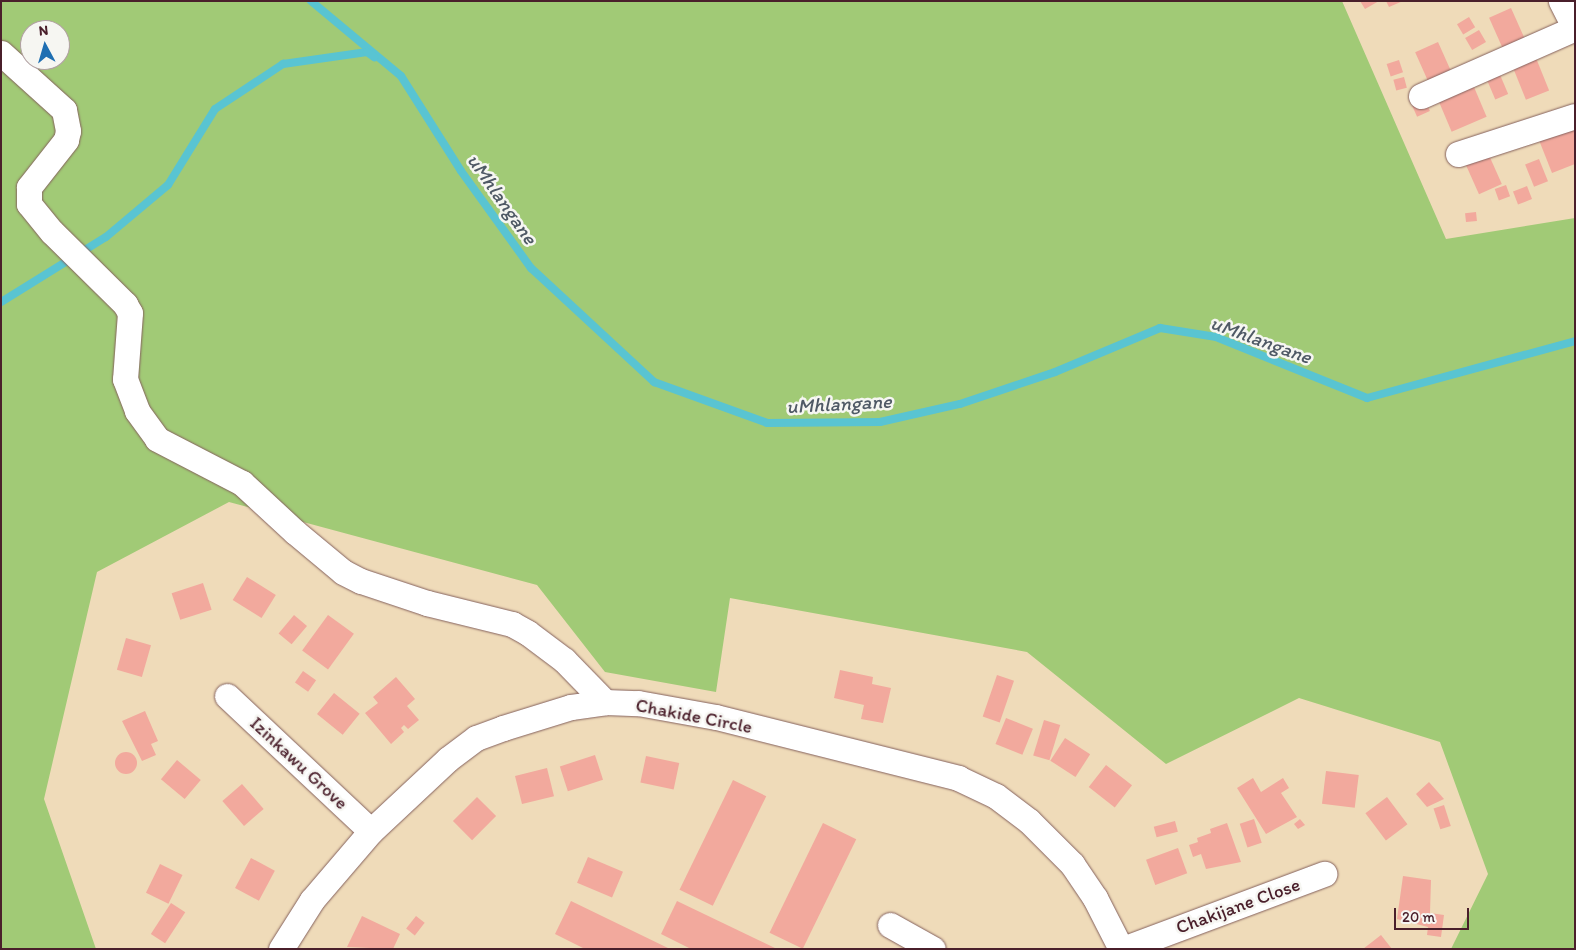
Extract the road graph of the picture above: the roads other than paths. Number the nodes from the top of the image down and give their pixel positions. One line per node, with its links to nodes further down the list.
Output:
1 (1560, 1): 2 (street)
2 (1575, 28): 4 (street)
3 (1, 53): 8 (street)
4 (1421, 96)
5 (1575, 116): 6 (street)
6 (1458, 154)
7 (227, 696): 9 (street, Izinkawu Grove)
8 (605, 702): 9 (street, Chakide Circle); 14 (street, Chakide Circle)
9 (371, 830): 12 (street, Chakide Circle)
10 (1324, 874): 14 (street, Chakijane Close)
11 (890, 925): 13 (street)
12 (282, 949)
13 (933, 949)
14 (1122, 949)

